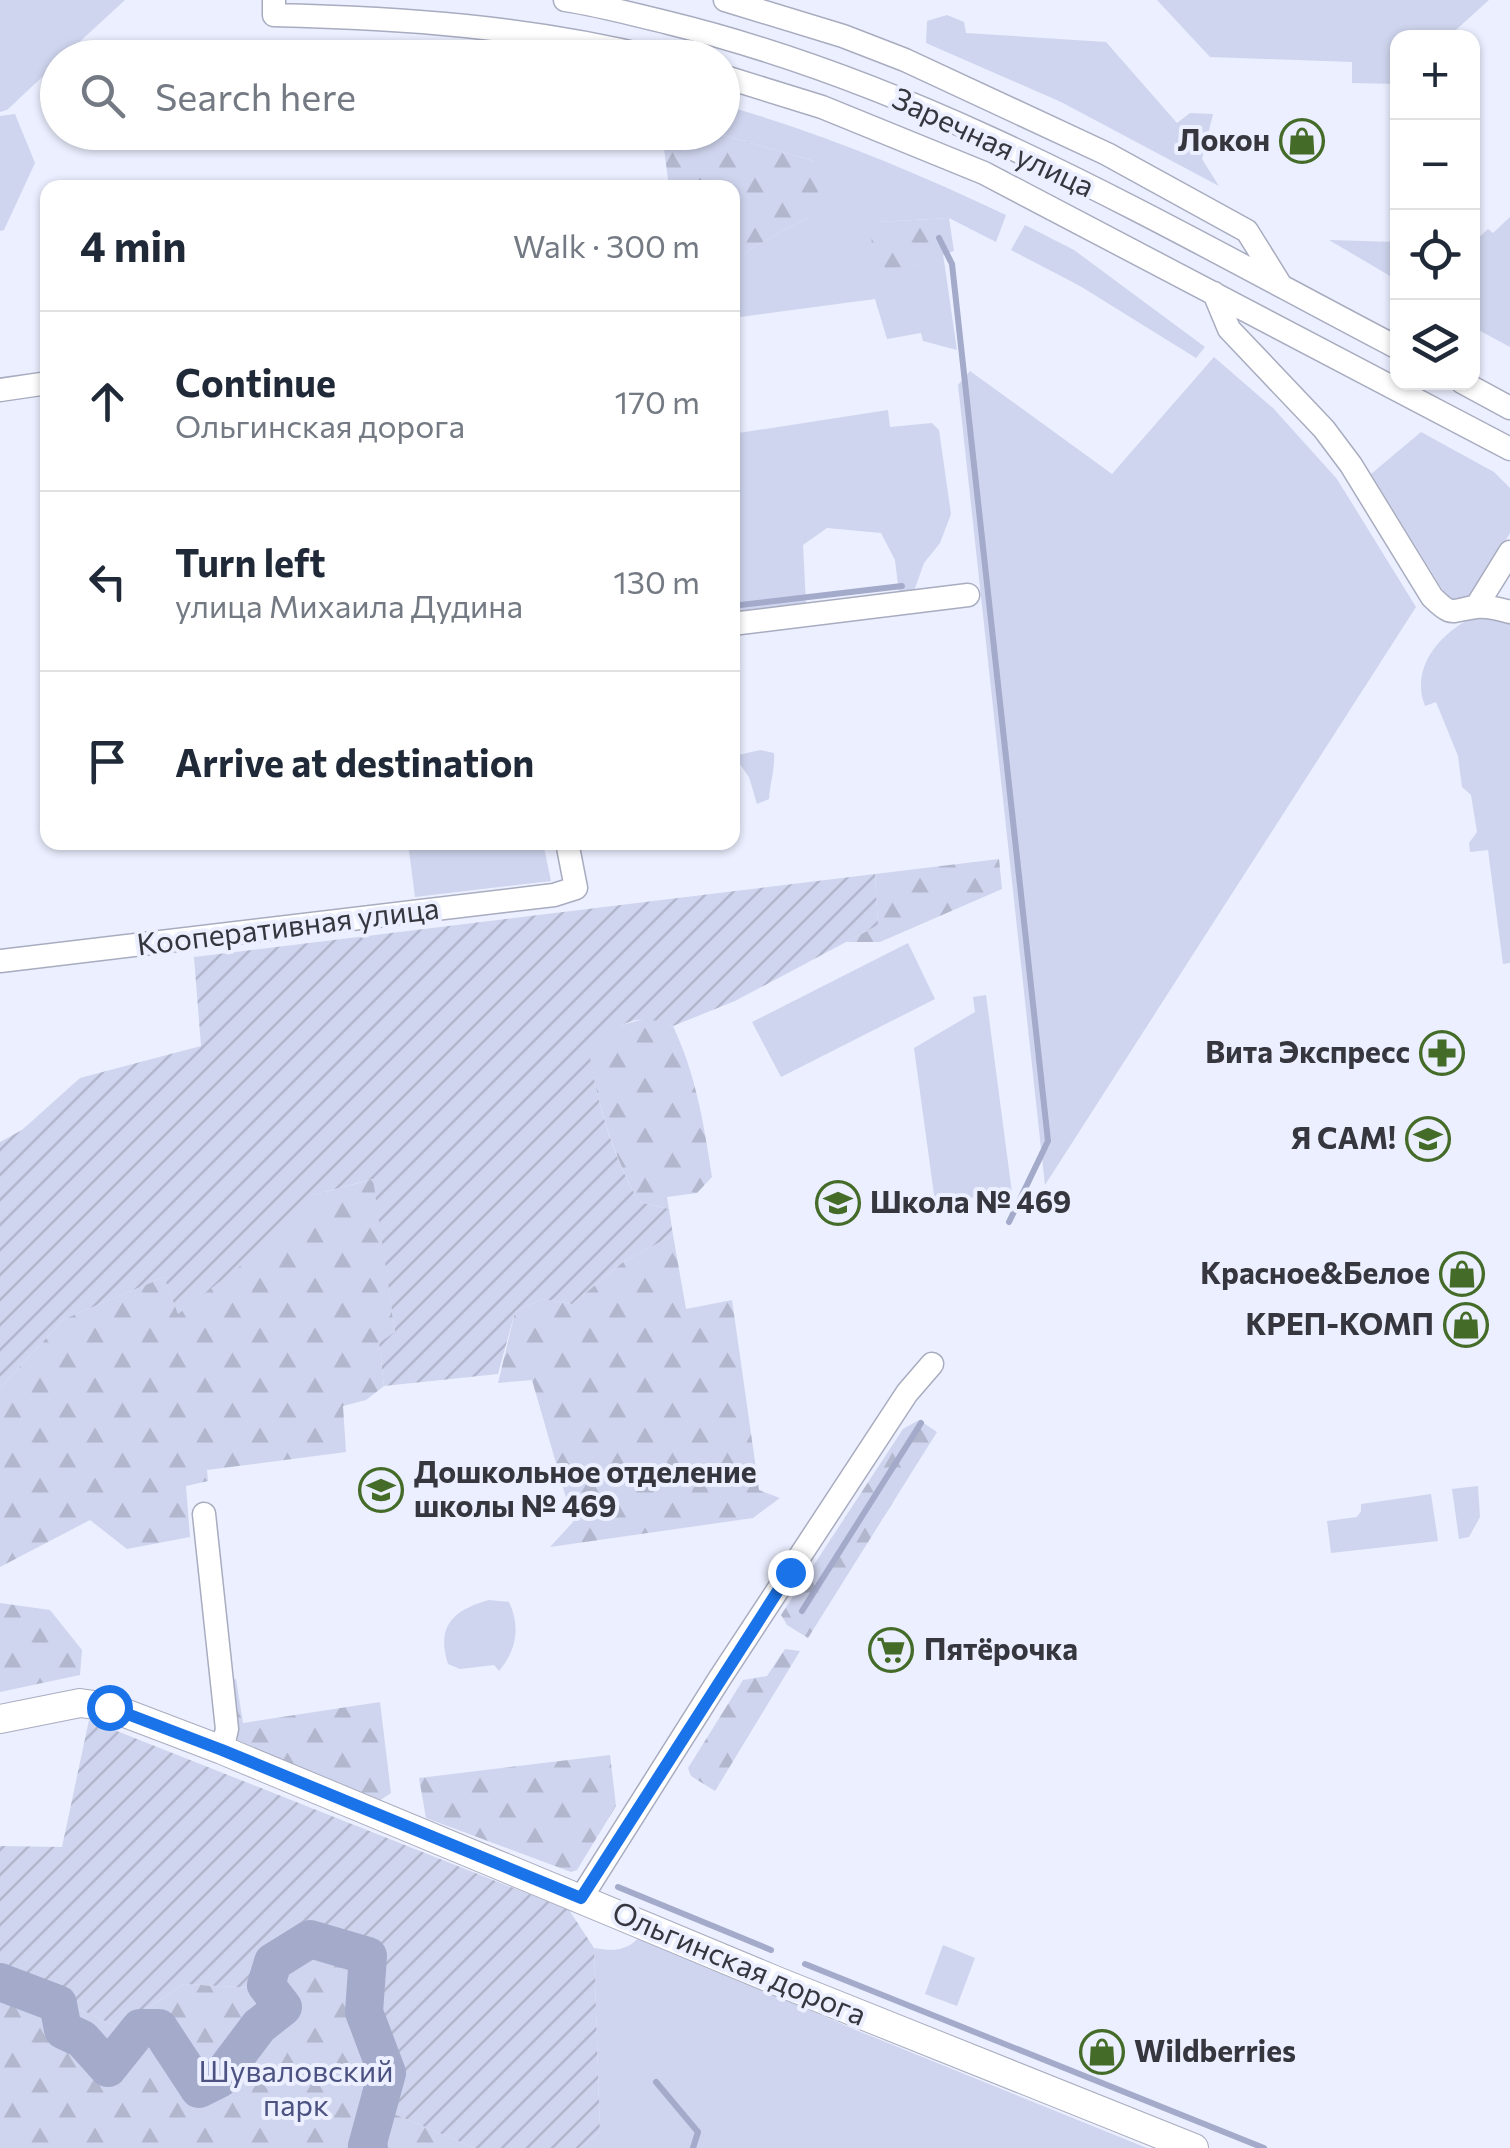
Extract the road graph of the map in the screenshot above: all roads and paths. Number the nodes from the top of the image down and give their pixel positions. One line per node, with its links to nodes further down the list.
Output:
1 (565, 0): 5 (street, Заречная улица)
2 (726, 0): 8 (street)
3 (274, 7): 4 (street)
4 (583, 40)
5 (729, 40)
6 (740, 43): 8 (street, Заречная улица)
7 (740, 82): 9 (street, Заречная улица)
8 (1282, 287): 10 (street, Заречная улица)
9 (1214, 292): 15 (street, Заречная улица); 18 (street)
10 (1390, 344)
11 (40, 384): 12 (street)
12 (0, 390)
13 (1477, 390): 14 (street)
14 (1510, 408)
15 (1510, 448)
16 (1510, 552): 18 (street)
17 (968, 595): 20 (street)
18 (1476, 607): 19 (street)
19 (1510, 612)
20 (740, 623)
21 (569, 850): 22 (street, Кооперативная улица)
22 (0, 961)
23 (932, 1364): 27 (street)
24 (204, 1514): 26 (street)
25 (0, 1719): 26 (street, Ольгинская дорога)
26 (222, 1750): 27 (street, Ольгинская дорога)
27 (581, 1898): 28 (street, Ольгинская дорога)
28 (1194, 2148)

